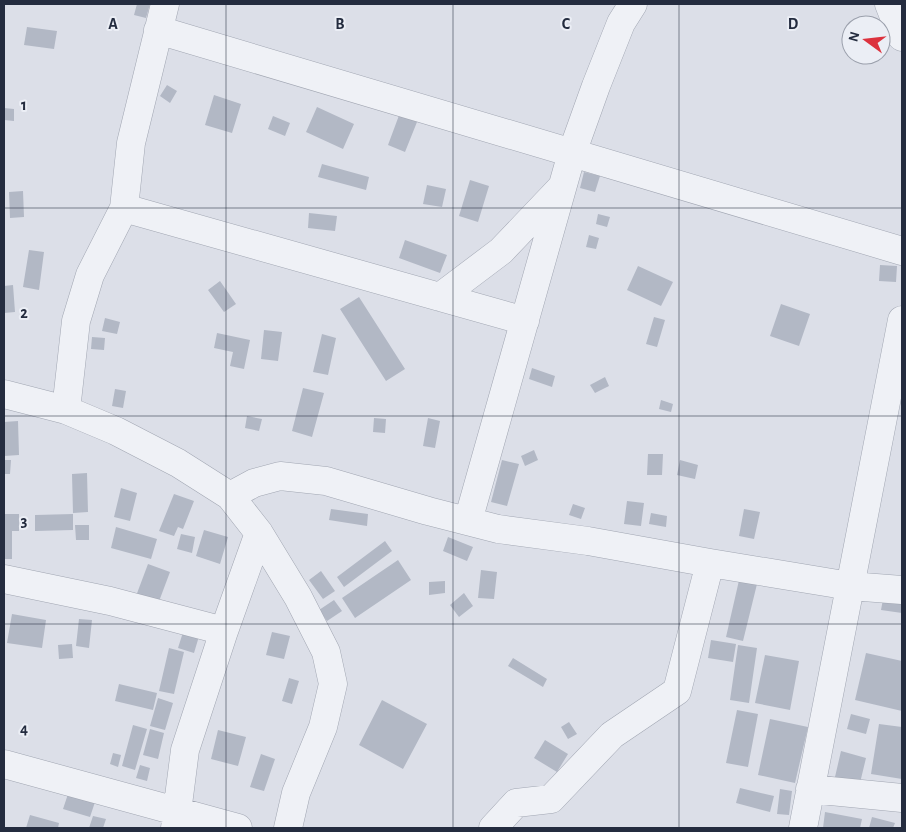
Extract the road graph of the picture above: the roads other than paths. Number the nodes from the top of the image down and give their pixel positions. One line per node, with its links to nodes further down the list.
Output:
1 (165, 4): 4 (street)
2 (633, 4): 6 (street)
3 (889, 4): 5 (street)
4 (158, 30): 6 (street); 8 (street)
5 (902, 37)
6 (572, 153): 7 (street); 9 (street)
7 (562, 187): 10 (street); 12 (street)
8 (124, 208): 10 (street); 14 (street)
9 (902, 251)
10 (440, 297): 12 (street)
11 (902, 320): 20 (street)
12 (524, 321): 16 (street)
13 (4, 394): 14 (street)
14 (66, 410): 15 (street)
15 (230, 496): 16 (street); 17 (street)
16 (468, 521): 18 (street)
17 (259, 533): 22 (street); 28 (street)
18 (710, 564): 20 (street); 29 (street)
19 (4, 579): 22 (street)
20 (850, 586): 21 (street); 24 (street)
21 (902, 590)
22 (224, 631): 26 (street)
23 (4, 764): 26 (street)
24 (810, 789): 25 (street); 30 (street)
25 (902, 798)
26 (176, 820): 27 (street)
27 (238, 828)
28 (288, 828)
29 (493, 828)
30 (803, 828)

